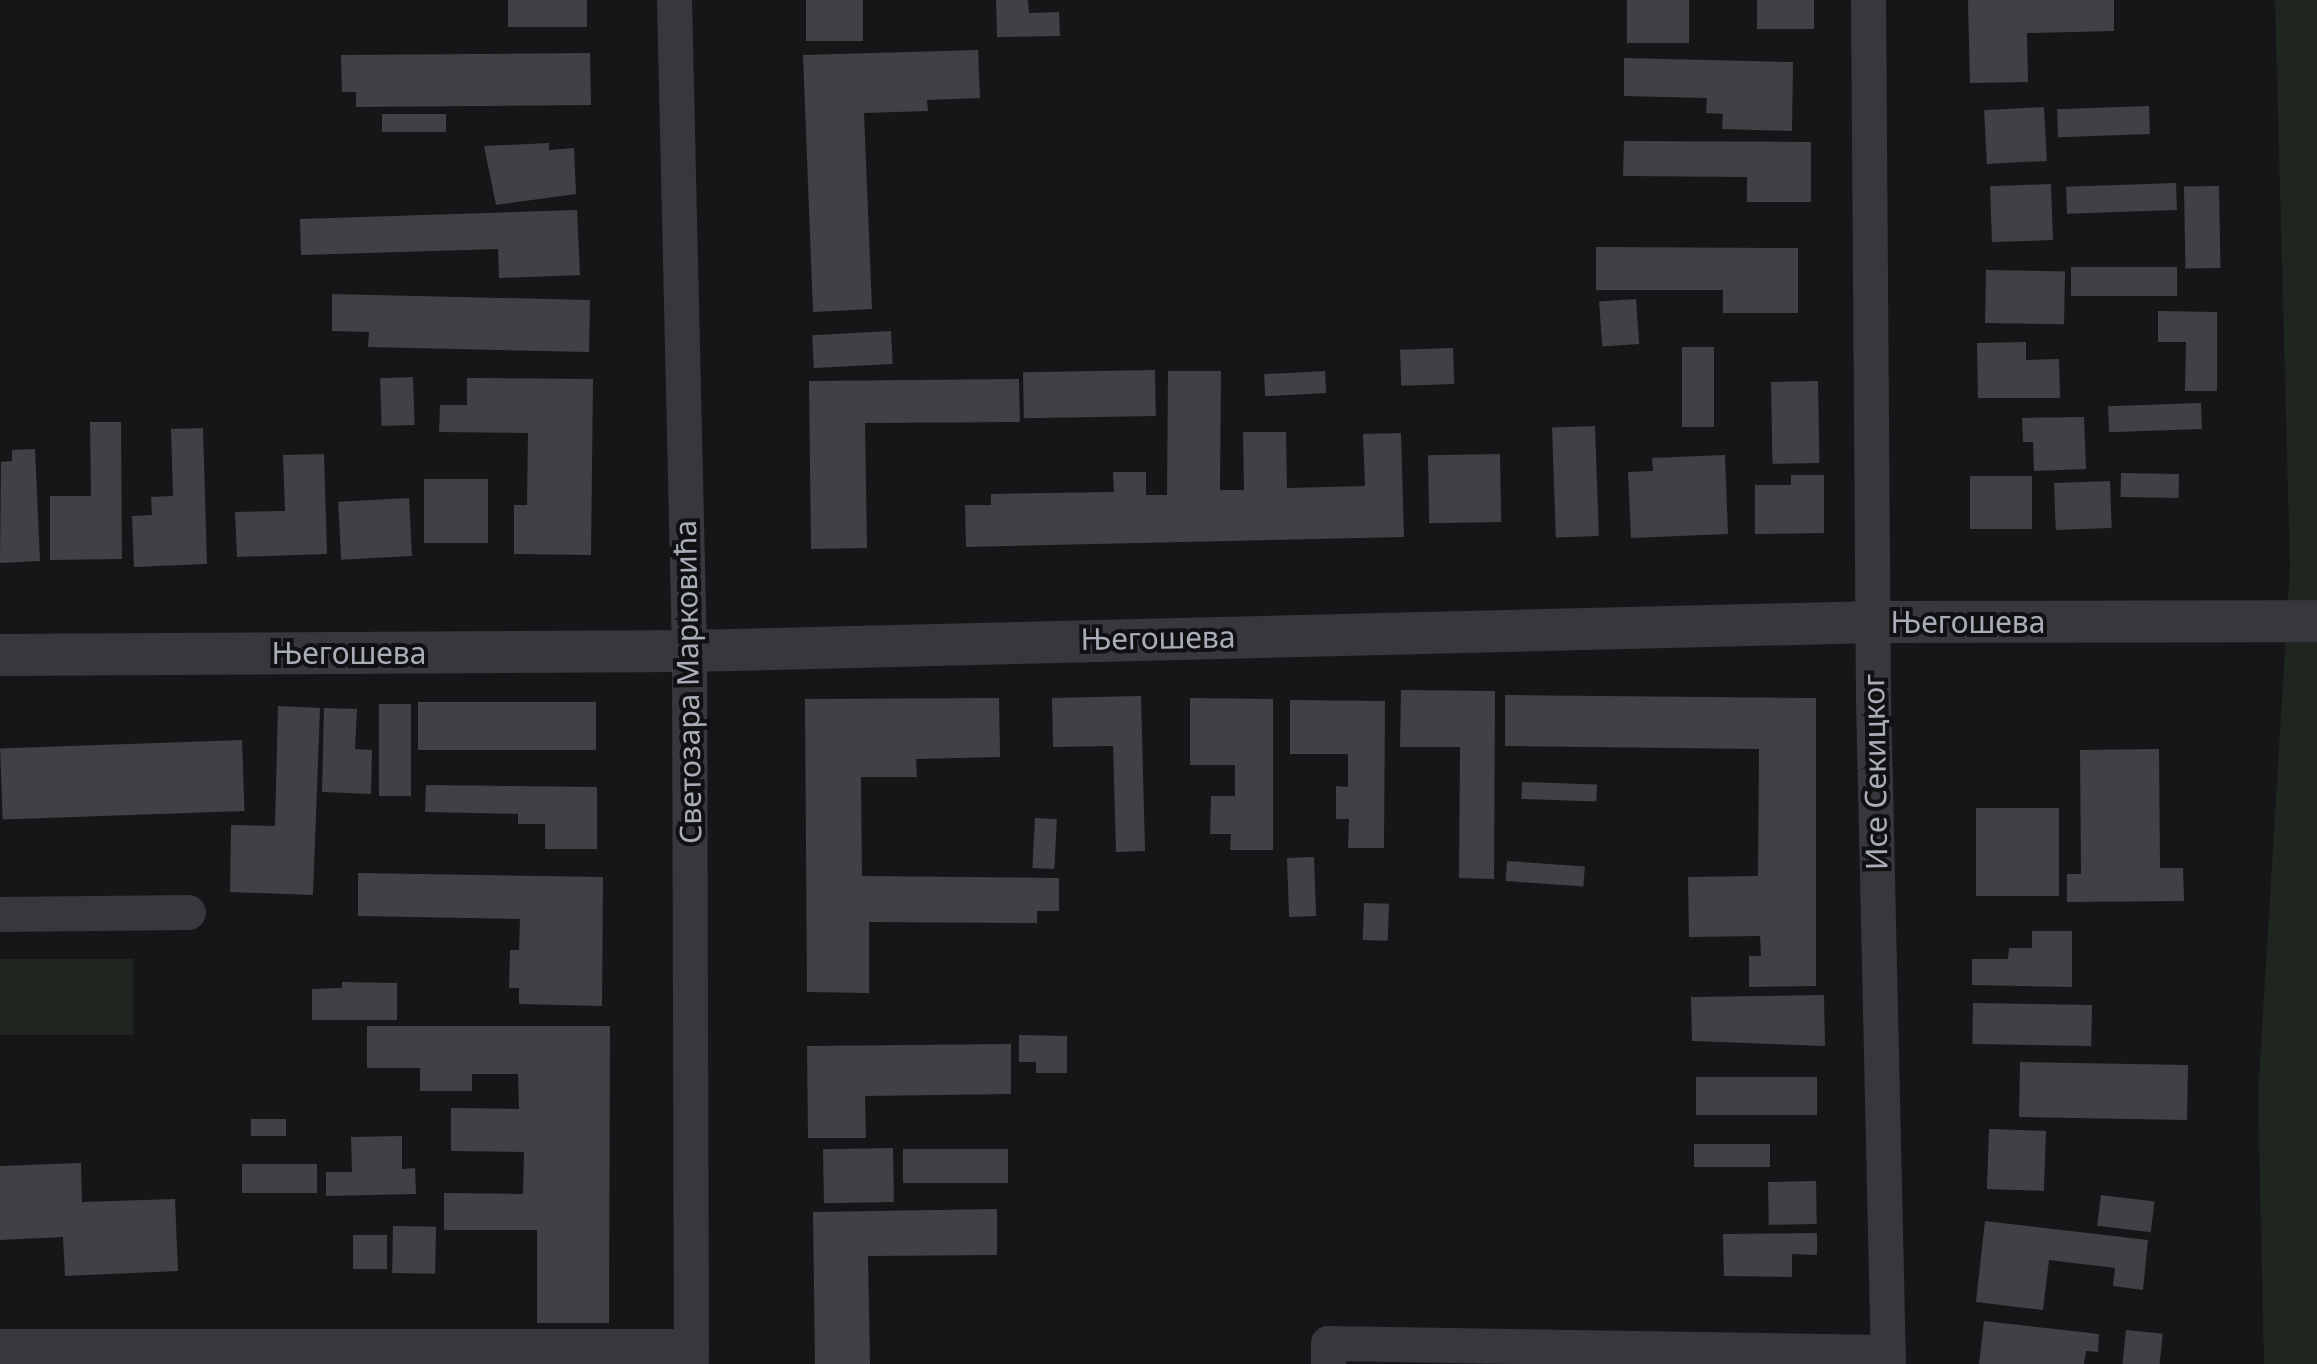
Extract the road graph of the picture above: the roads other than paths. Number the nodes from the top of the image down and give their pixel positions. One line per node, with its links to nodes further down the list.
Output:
1 (674, 0): 5 (street, Светозара Марковића)
2 (1868, 0): 4 (street, Исе Секицког)
3 (2317, 621): 4 (street, Његошева)
4 (1872, 622): 5 (street, Његошева); 12 (street, Исе Секицког)
5 (689, 651): 6 (street, Његошева); 11 (street, Светозара Марковића)
6 (0, 654)
7 (188, 912): 8 (street)
8 (0, 914)
9 (0, 1346): 10 (street)
10 (154, 1355): 11 (street)
11 (691, 1355)
12 (1888, 1358): 13 (street)
13 (1328, 1364)

